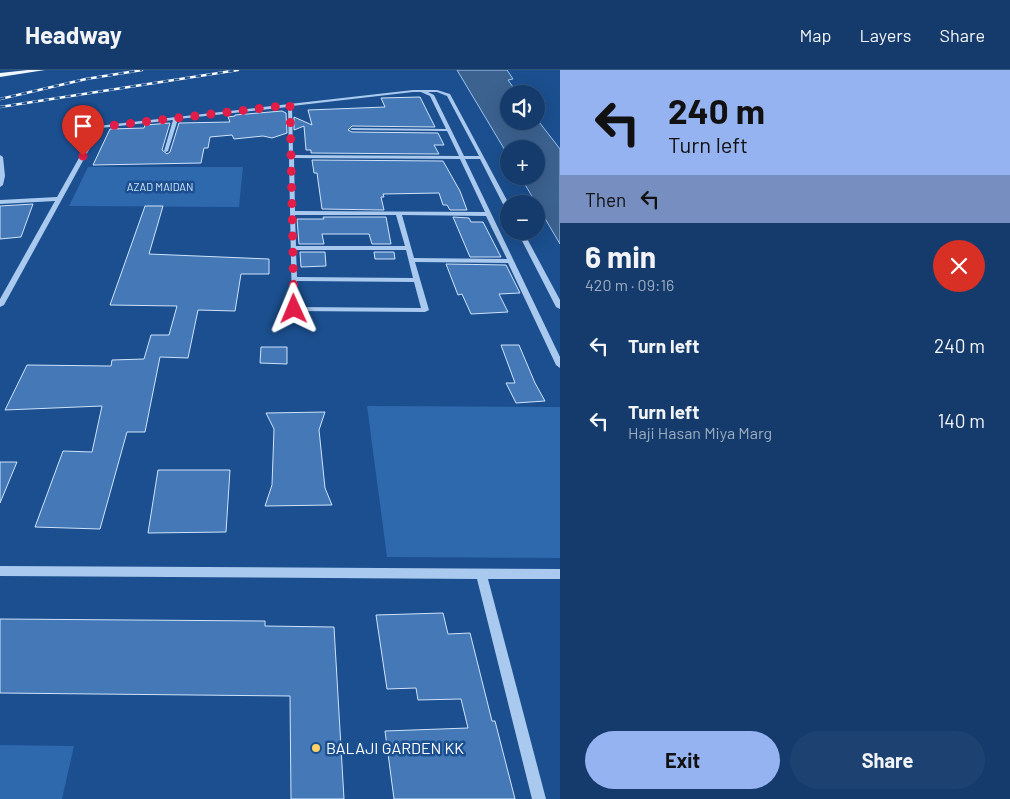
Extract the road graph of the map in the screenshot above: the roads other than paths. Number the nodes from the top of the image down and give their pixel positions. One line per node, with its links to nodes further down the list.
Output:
1 (42, 70): 2 (main road)
2 (0, 75)
3 (412, 91): 4 (street); 8 (street); 13 (street)
4 (290, 105): 5 (street); 10 (street)
5 (176, 118): 6 (street); 9 (street)
6 (99, 127): 16 (street)
7 (352, 129): 8 (street)
8 (449, 130): 12 (street)
9 (166, 150)
10 (291, 156): 12 (street); 18 (street)
11 (0, 157): 14 (street)
12 (462, 158): 13 (street); 20 (street)
13 (482, 158): 15 (street)
14 (0, 185)
15 (501, 195)
16 (59, 199): 17 (street); 28 (street)
17 (0, 202)
18 (293, 213): 19 (street); 22 (street)
19 (399, 214): 20 (street); 23 (street)
20 (489, 214): 25 (street)
21 (525, 240): 29 (street)
22 (293, 248): 23 (street); 26 (street)
23 (408, 248): 24 (street)
24 (411, 260): 25 (street); 27 (street)
25 (511, 261): 30 (street)
26 (294, 279): 27 (street); 27 (street)
27 (417, 280)
28 (0, 305)
29 (560, 307)
30 (560, 365)
31 (0, 571): 32 (street)
32 (481, 573): 33 (street); 34 (street)
33 (560, 574)
34 (539, 799)

